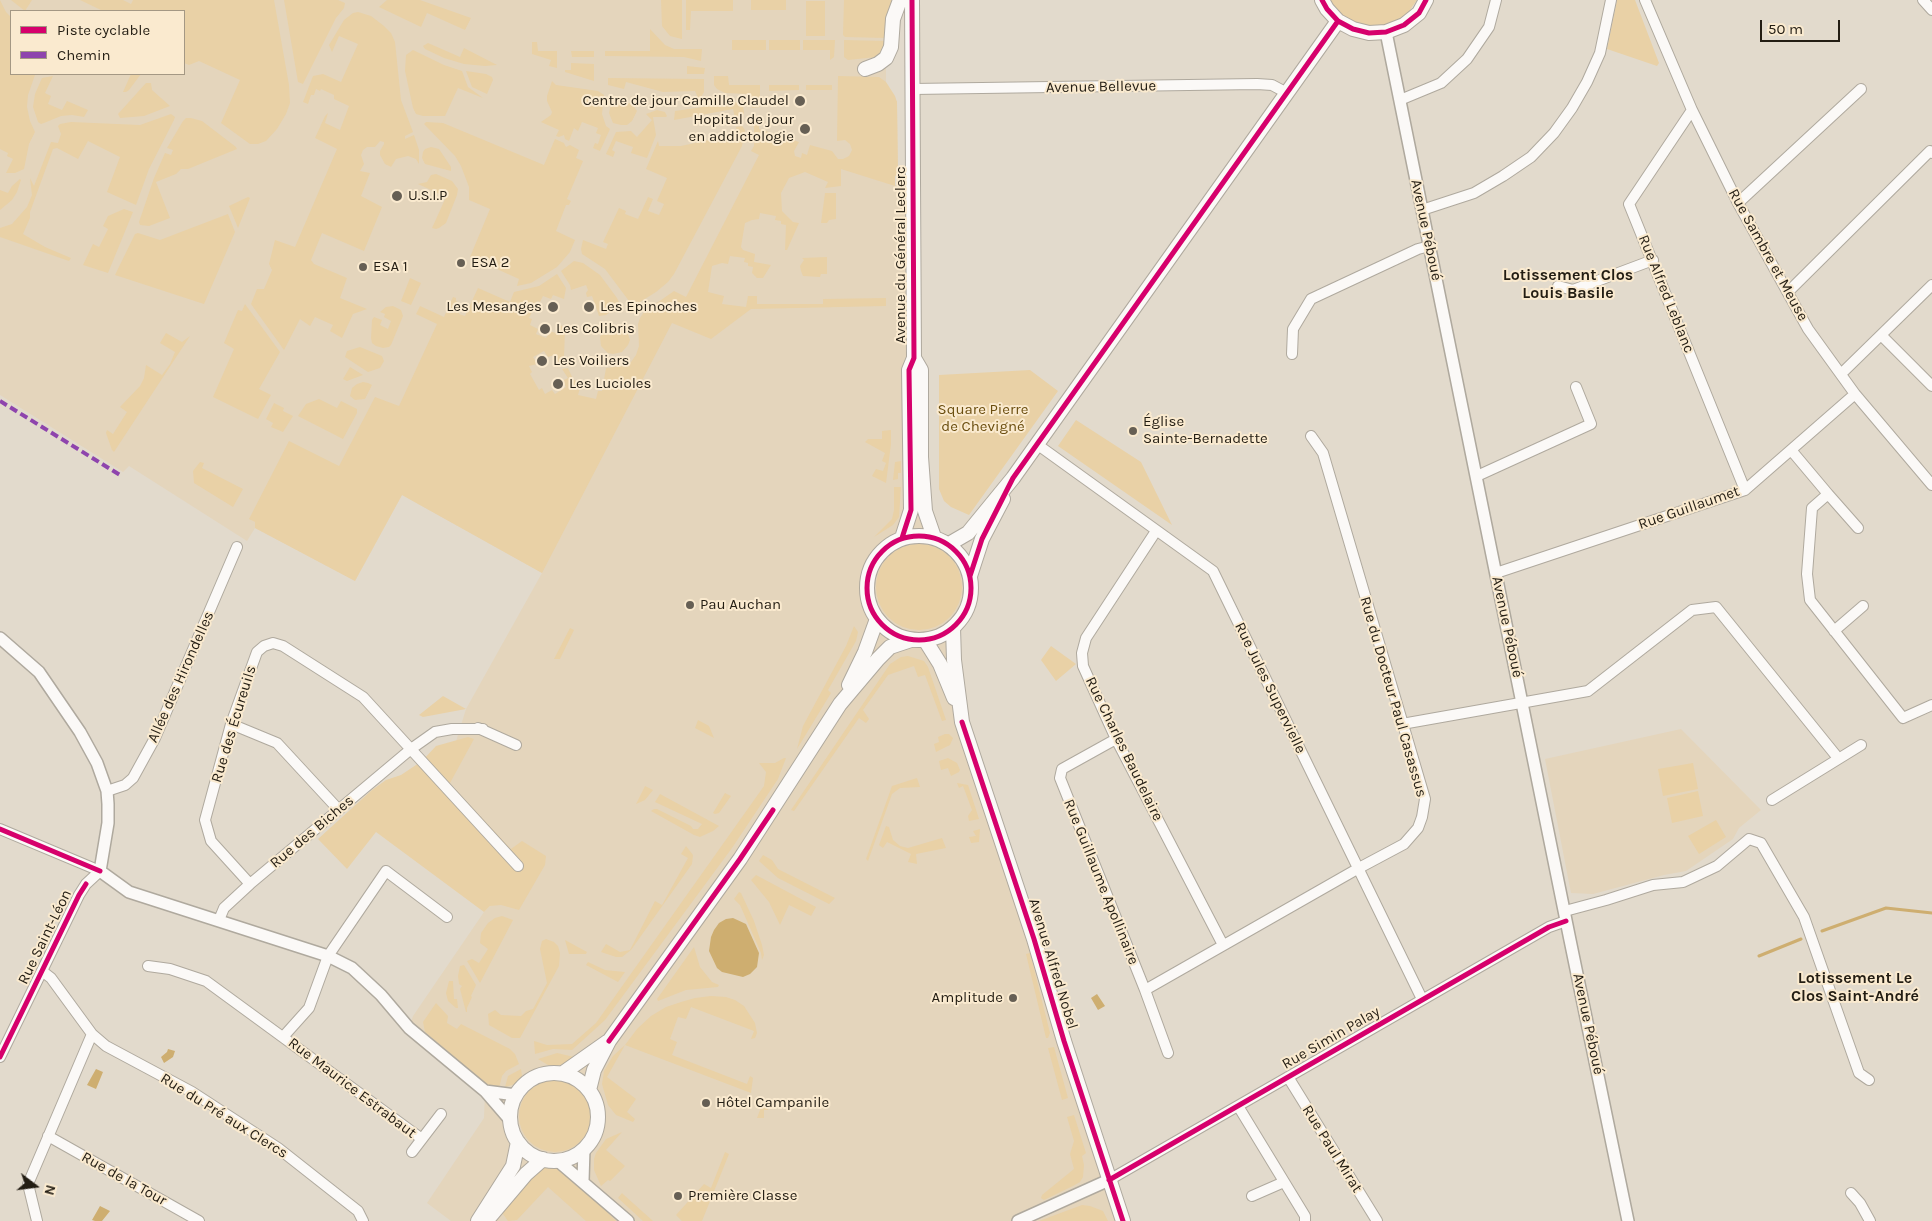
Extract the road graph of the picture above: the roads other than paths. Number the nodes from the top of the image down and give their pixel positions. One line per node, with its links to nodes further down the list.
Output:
1 (900, 0): 12 (main road)
2 (912, 0): 13 (main road, Avenue du Général Leclerc)
3 (1322, 0): 10 (main road)
4 (1426, 0): 11 (main road)
5 (1496, 0): 16 (street)
6 (1611, 0): 20 (street)
7 (1645, 0): 17 (street, Rue Sambre et Meuse)
8 (1923, 0): 9 (street)
9 (1932, 10)
10 (1338, 21): 11 (main road); 15 (main road)
11 (1386, 32): 16 (street, Avenue Péboué)
12 (865, 69)
13 (913, 89): 15 (street, Avenue Bellevue); 28 (main road, Avenue du Général Leclerc)
14 (1861, 89): 19 (street)
15 (1287, 93): 34 (main road)
16 (1400, 100): 20 (street, Avenue Péboué)
17 (1692, 110): 19 (street, Rue Sambre et Meuse); 22 (street, Rue Alfred Leblanc)
18 (1932, 153): 25 (street)
19 (1738, 203): 25 (street, Rue Sambre et Meuse)
20 (1422, 210): 21 (street, Avenue Péboué)
21 (1430, 246): 27 (street); 36 (street, Avenue Péboué)
22 (1653, 260): 24 (street); 39 (street, Rue Alfred Leblanc)
23 (1932, 285): 26 (street)
24 (1558, 286)
25 (1788, 292): 29 (street, Rue Sambre et Meuse)
26 (1882, 335): 29 (street); 30 (street)
27 (1292, 354)
28 (914, 358): 43 (main road, Avenue du Général Leclerc); 44 (main road, Avenue du Général Leclerc)
29 (1841, 374): 32 (street, Rue Sambre et Meuse)
30 (1932, 386)
31 (1576, 387): 36 (street)
32 (1855, 394): 35 (street, Rue Guillaumet); 38 (street, Rue Sambre et Meuse)
33 (1310, 436): 61 (street, Rue du Docteur Paul Casassus)
34 (1038, 445): 37 (main road); 42 (street, Rue Jules Supervielle)
35 (1791, 450): 39 (street, Rue Guillaumet); 40 (street)
36 (1476, 476): 47 (street, Avenue Péboué)
37 (1013, 478): 45 (main road); 48 (main road)
38 (1932, 485)
39 (1745, 490): 47 (street, Rue Guillaumet)
40 (1828, 494): 41 (street); 52 (street)
41 (1858, 528)
42 (1156, 531): 62 (street, Rue Charles Baudelaire); 72 (street, Rue Jules Supervielle)
43 (934, 537): 44 (main road); 45 (main road)
44 (902, 538): 50 (main road)
45 (949, 544): 48 (main road)
46 (237, 548): 67 (street, Allée des Hirondelles)
47 (1496, 573): 56 (street, Avenue Péboué)
48 (970, 576): 51 (main road)
49 (1863, 606): 52 (street)
50 (877, 619): 54 (main road); 57 (main road)
51 (953, 628): 55 (main road); 59 (main road, Avenue Alfred Nobel)
52 (1834, 632): 58 (street)
53 (0, 638): 67 (street)
54 (911, 640): 55 (main road); 57 (main road)
55 (925, 640): 59 (main road, Avenue Alfred Nobel)
56 (1523, 703): 61 (street); 66 (street); 75 (street, Avenue Péboué)
57 (840, 704): 86 (main road)
58 (1932, 705)
59 (960, 713): 105 (main road, Avenue Alfred Nobel)
60 (231, 724): 65 (street, Rue des Écureuils); 69 (street); 74 (street, Rue des Écureuils)
61 (1402, 724): 72 (street, Rue du Docteur Paul Casassus)
62 (1116, 739): 78 (street, Rue Charles Baudelaire); 82 (street, Rue Guillaume Apollinaire)
63 (516, 745): 65 (street, Rue des Biches)
64 (1860, 745): 66 (street)
65 (410, 749): 69 (street, Rue des Biches); 71 (street)
66 (1838, 758): 68 (street)
67 (108, 791): 73 (street)
68 (1772, 800)
69 (338, 810): 74 (street, Rue des Biches)
70 (0, 829): 73 (street)
71 (518, 866)
72 (1359, 868): 78 (street, Rue du Docteur Paul Casassus); 83 (street, Rue Jules Supervielle)
73 (100, 871): 77 (street); 81 (street, Rue Saint-Léon)
74 (250, 884): 77 (street, Rue des Biches)
75 (1565, 916): 83 (street, Rue Simin Palay); 91 (street, Rue Simin Palay); 120 (street, Avenue Péboué)
76 (447, 917): 79 (street, Rue Maurice Estrabaut)
77 (219, 920): 79 (street)
78 (1223, 945): 82 (street, Rue du Docteur Paul Casassus)
79 (328, 956): 85 (street, Rue Maurice Estrabaut); 93 (street)
80 (148, 966): 85 (street, Rue Maurice Estrabaut)
81 (42, 971): 84 (street, Rue du Pré aux Clercs); 88 (street, Rue Saint-Léon)
82 (1145, 990): 87 (street, Rue Guillaume Apollinaire)
83 (1422, 1000): 90 (street, Rue Simin Palay)
84 (92, 1034): 98 (street); 112 (street, Rue du Pré aux Clercs)
85 (283, 1037): 99 (street, Rue Maurice Estrabaut)
86 (609, 1041): 89 (main road); 92 (main road)
87 (1168, 1053)
88 (0, 1057)
89 (563, 1073): 92 (main road); 94 (main road)
90 (1288, 1077): 95 (street, Rue Simin Palay); 119 (street, Rue Paul Mirat)
91 (1869, 1080)
92 (590, 1090): 101 (main road)
93 (485, 1091): 94 (street); 97 (street)
94 (516, 1095): 97 (main road)
95 (1238, 1106): 105 (street, Rue Simin Palay); 107 (street)
96 (441, 1114): 99 (street, Rue Maurice Estrabaut)
97 (510, 1120): 100 (main road)
98 (48, 1136): 110 (street); 111 (street, Rue de la Tour)
99 (422, 1139): 102 (street, Rue Maurice Estrabaut)
100 (518, 1142): 103 (main road); 113 (main road)
101 (584, 1148): 104 (main road); 106 (street)
102 (412, 1152)
103 (543, 1159): 104 (main road); 114 (main road)
104 (558, 1161): 106 (street)
105 (1109, 1180): 116 (street); 117 (main road, Avenue Alfred Nobel)
106 (583, 1181): 115 (street)
107 (1284, 1182): 109 (street); 118 (street)
108 (1851, 1193): 121 (street)
109 (1252, 1196)
110 (37, 1221)
111 (199, 1221)
112 (363, 1221)
113 (478, 1221)
114 (487, 1221)
115 (628, 1221)
116 (1018, 1221)
117 (1123, 1221)
118 (1304, 1221)
119 (1377, 1221)
120 (1628, 1221)
121 (1870, 1221)

